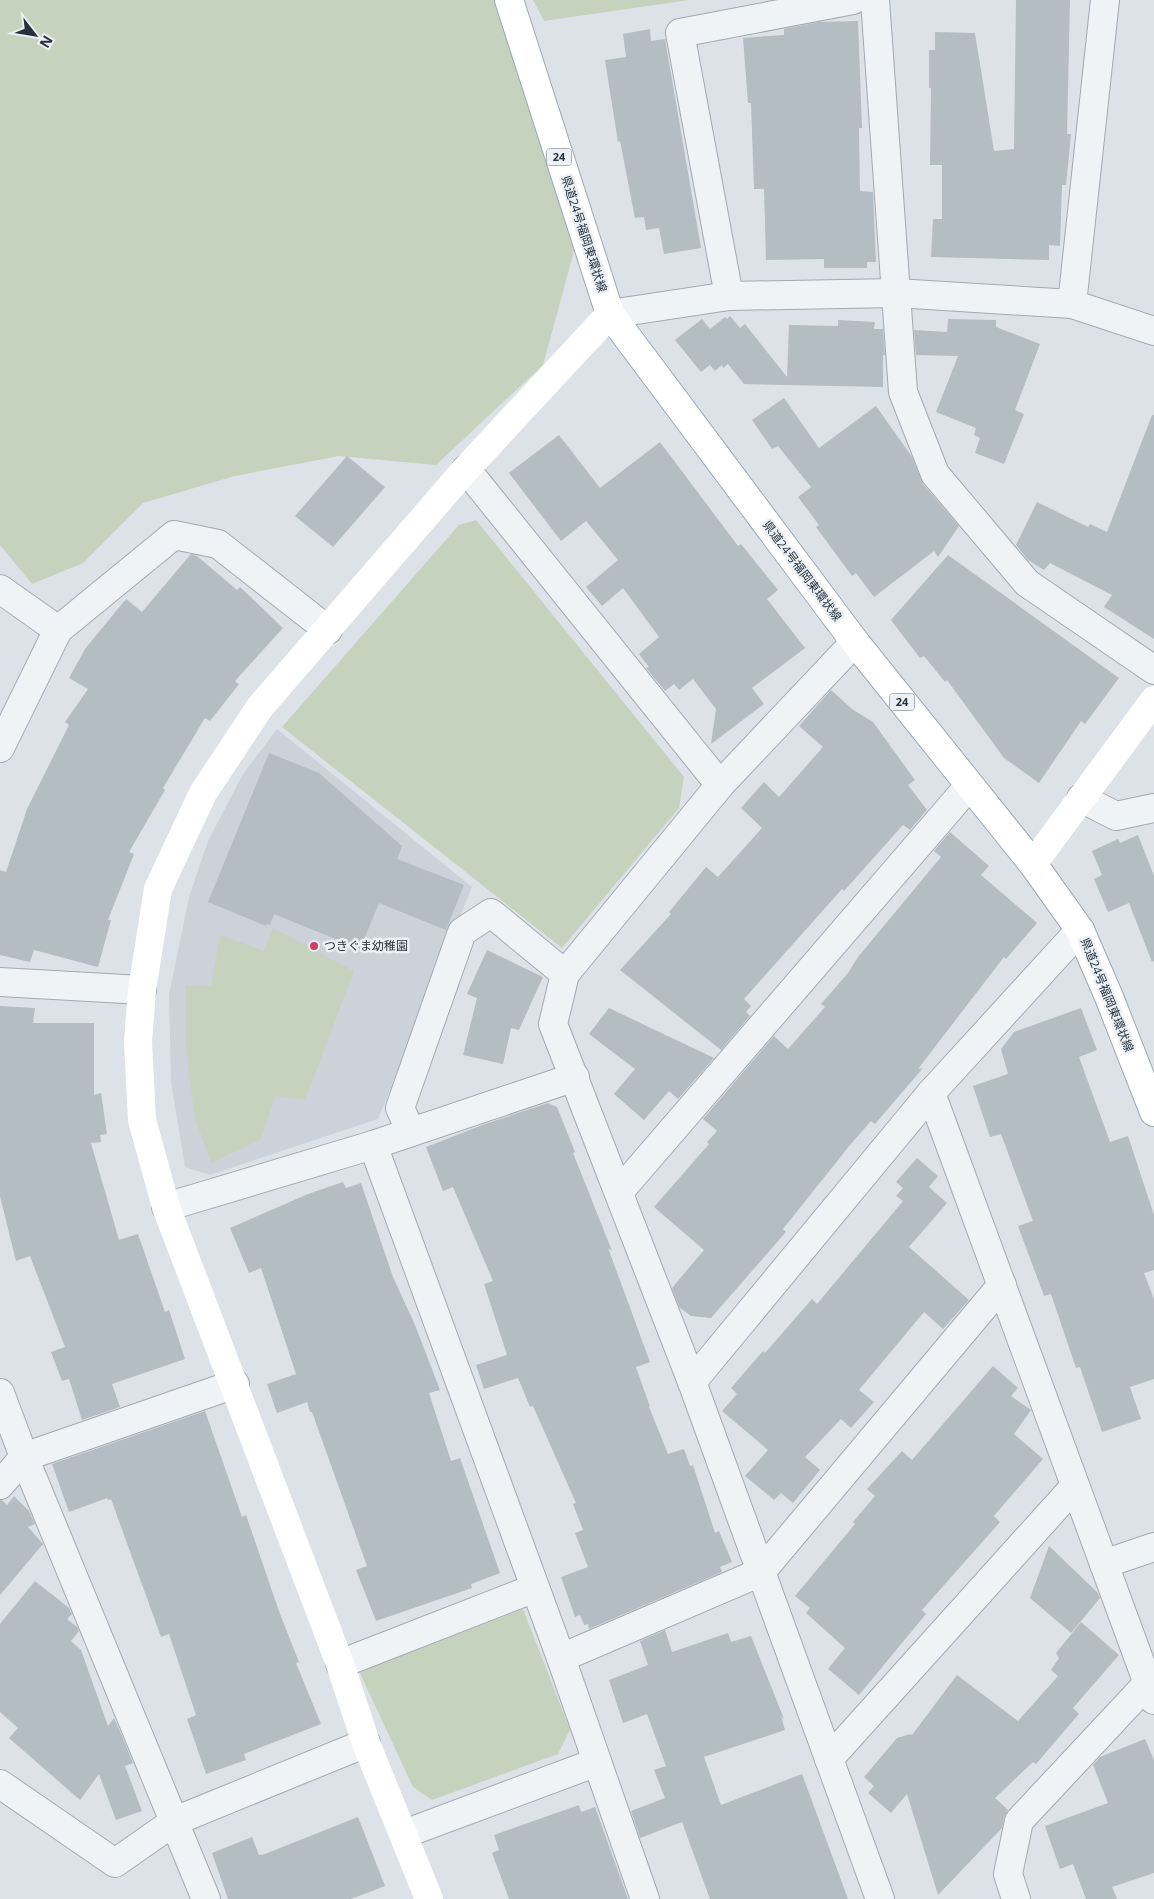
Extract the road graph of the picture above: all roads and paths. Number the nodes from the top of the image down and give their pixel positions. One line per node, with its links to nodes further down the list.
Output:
1 (508, 0): 8 (street, 県道24号福岡東環状線 / 24)
2 (853, 0): 6 (street)
3 (875, 0): 5 (street)
4 (1105, 0): 7 (street)
5 (896, 293): 6 (street); 7 (street); 15 (street)
6 (729, 296): 8 (street)
7 (1072, 304): 9 (street)
8 (610, 314): 10 (street); 14 (street, 県道24号福岡東環状線 / 24)
9 (1154, 331)
10 (466, 469): 13 (street); 18 (street)
11 (0, 589): 12 (street)
12 (58, 630): 13 (street); 17 (street)
13 (328, 630): 26 (street)
14 (855, 642): 18 (street); 19 (street, 県道24号福岡東環状線 / 24)
15 (1154, 670)
16 (1154, 700): 20 (street)
17 (0, 748)
18 (720, 785): 24 (street)
19 (969, 786): 22 (street, 県道24号福岡東環状線 / 24); 32 (street)
20 (1081, 798): 21 (street); 22 (street)
21 (1154, 808)
22 (1032, 864): 23 (street, 県道24号福岡東環状線 / 24)
23 (1080, 930): 28 (street); 29 (street, 県道24号福岡東環状線 / 24)
24 (564, 974): 27 (street); 30 (street)
25 (0, 982): 26 (street)
26 (142, 990): 33 (street)
27 (575, 1077): 30 (street); 32 (street)
28 (931, 1093): 34 (street); 35 (street)
29 (1154, 1112)
30 (411, 1132): 31 (street)
31 (373, 1145): 33 (street); 44 (street)
32 (619, 1192): 35 (street)
33 (166, 1207): 36 (street)
34 (1002, 1285): 40 (street); 43 (street)
35 (692, 1382): 43 (street)
36 (235, 1384): 38 (street); 46 (street)
37 (0, 1393): 38 (street)
38 (24, 1457): 39 (street); 52 (street)
39 (0, 1485)
40 (1075, 1486): 42 (street); 49 (street)
41 (1154, 1546): 42 (street)
42 (1104, 1564): 47 (street)
43 (762, 1572): 45 (street); 49 (street)
44 (535, 1588): 45 (street); 46 (street)
45 (561, 1658): 50 (street)
46 (340, 1664): 48 (street)
47 (1151, 1692): 58 (street)
48 (366, 1743): 52 (street); 53 (street)
49 (829, 1759): 57 (street)
50 (597, 1762): 53 (street); 56 (street)
51 (0, 1784): 52 (street)
52 (175, 1821): 54 (street)
53 (404, 1834): 55 (street)
54 (206, 1899)
55 (429, 1899)
56 (645, 1899)
57 (880, 1899)
58 (1016, 1899)

